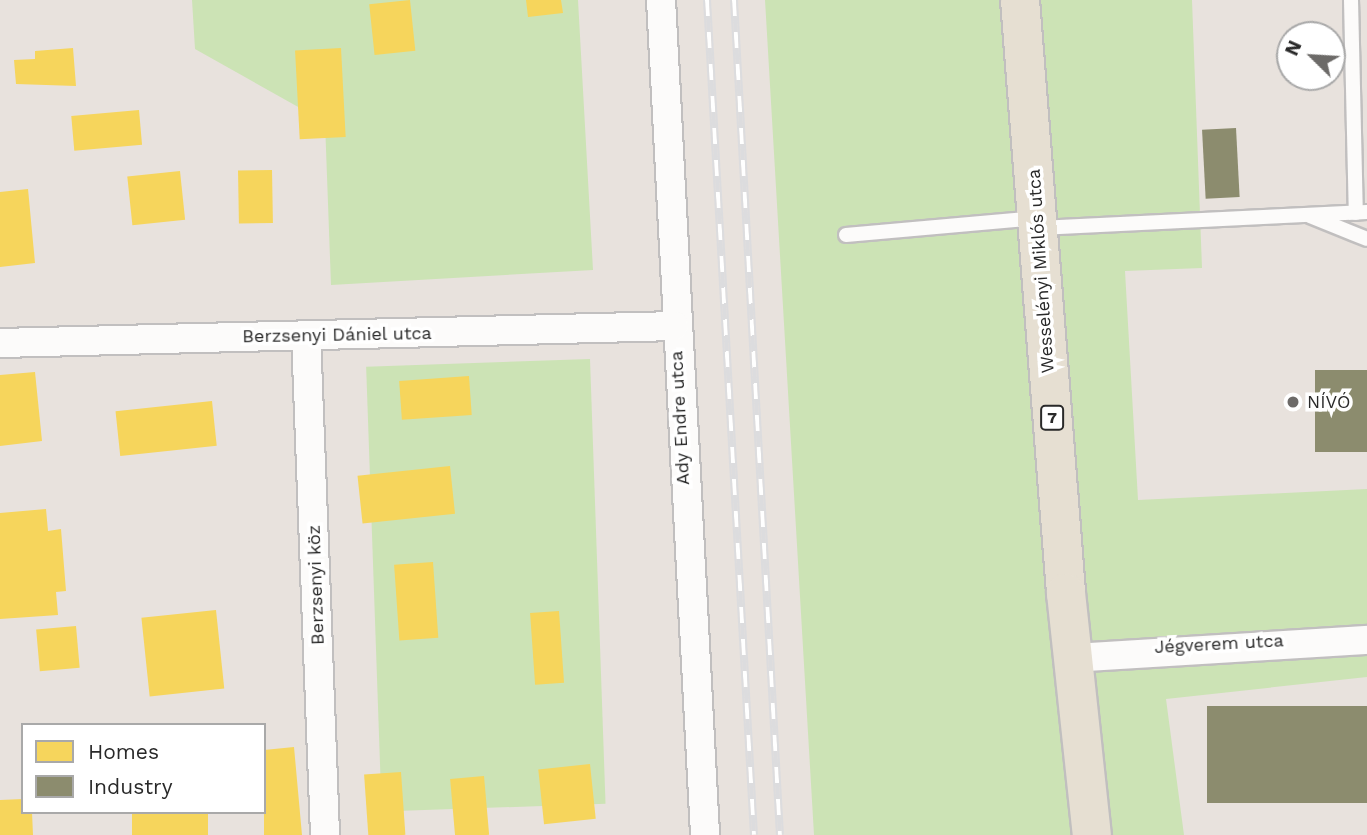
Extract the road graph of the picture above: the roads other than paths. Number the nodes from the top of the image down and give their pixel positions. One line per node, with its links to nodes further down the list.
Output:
1 (661, 0): 9 (street, Ady Endre utca)
2 (1020, 0): 6 (main road, Wesselényi Miklós utca / 7)
3 (1351, 0): 4 (lane)
4 (1362, 213): 5 (lane)
5 (1309, 215): 6 (lane); 8 (lane)
6 (1037, 223): 7 (lane); 13 (main road, Wesselényi Miklós utca / 7)
7 (846, 235)
8 (1367, 239)
9 (674, 326): 10 (street, Berzsenyi Dániel utca); 15 (street, Ady Endre utca)
10 (306, 335): 11 (street, Berzsenyi Dániel utca); 14 (street, Berzsenyi köz)
11 (0, 343)
12 (1367, 640): 13 (street, Jégverem utca)
13 (1072, 658): 16 (main road, Wesselényi Miklós utca / 7)
14 (325, 835)
15 (705, 835)
16 (1092, 835)

